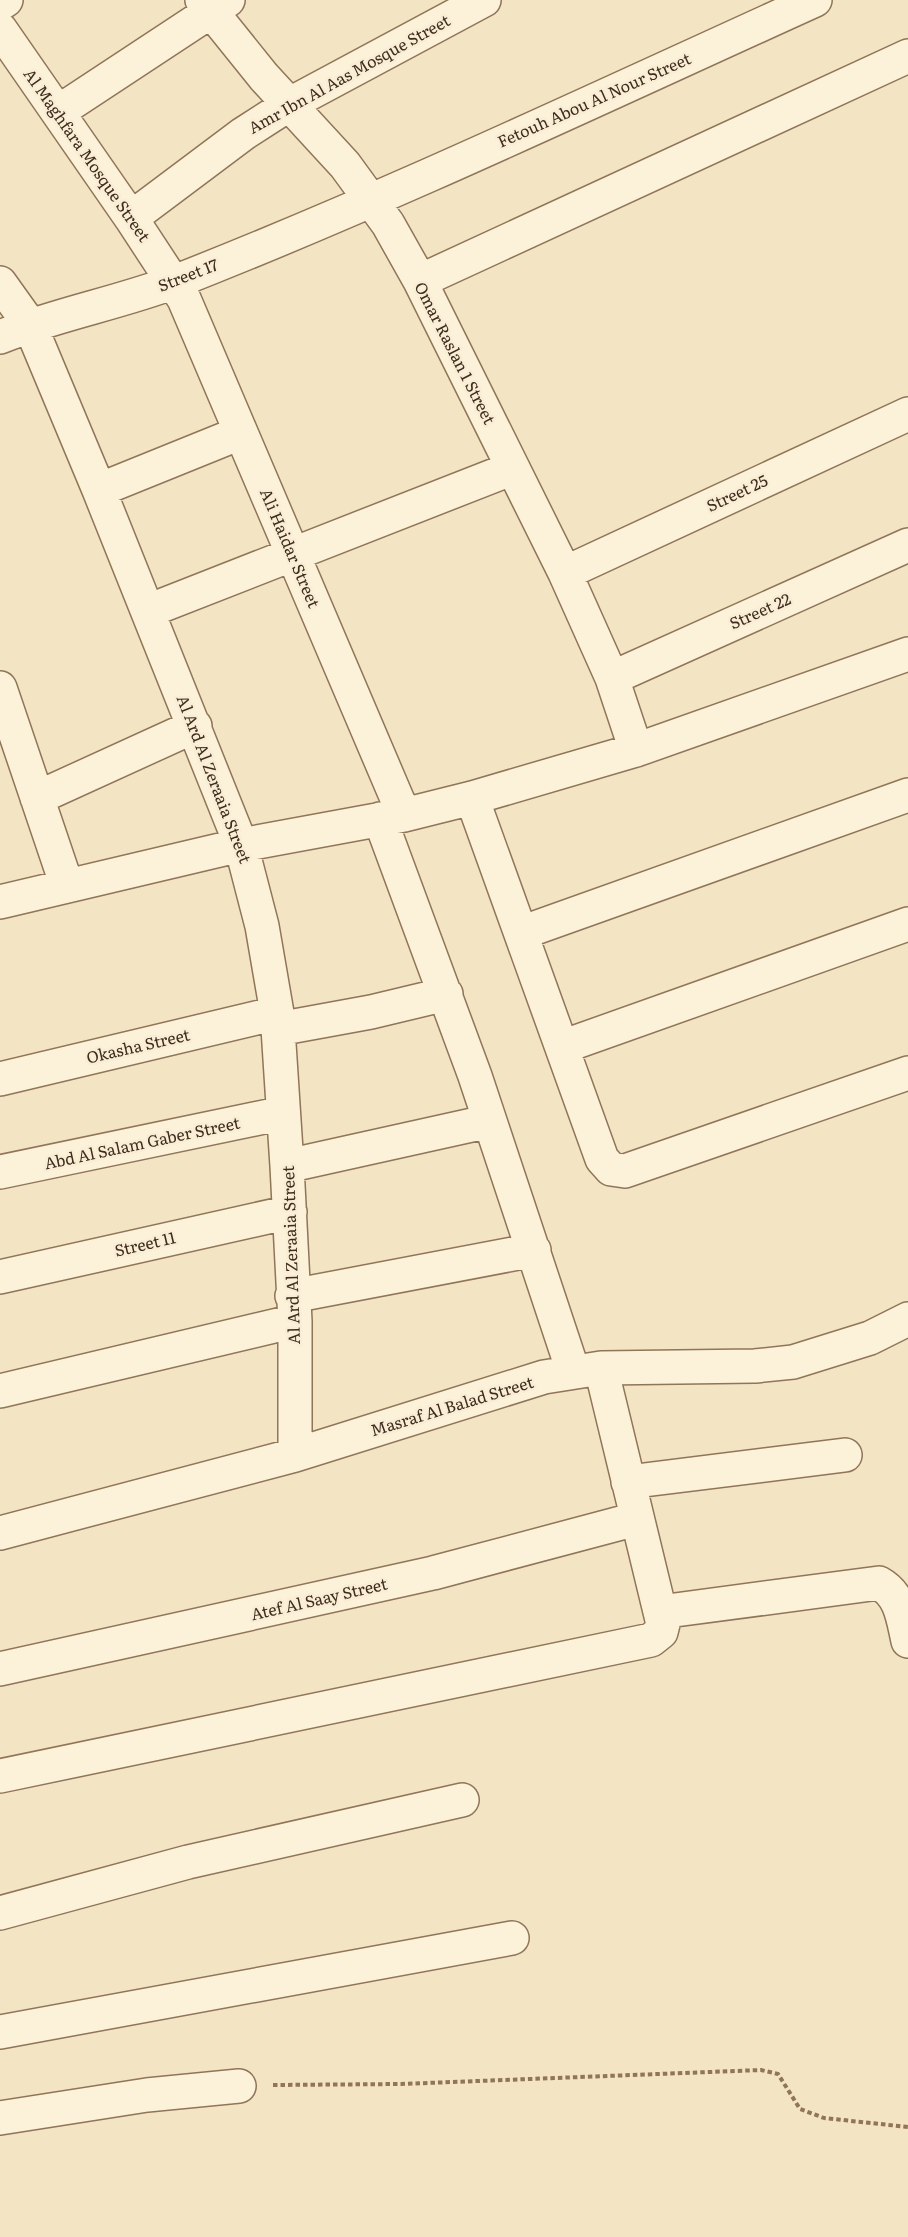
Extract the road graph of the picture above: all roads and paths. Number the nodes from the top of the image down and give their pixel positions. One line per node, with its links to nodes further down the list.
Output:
1 (6, 0): 4 (street)
2 (484, 0): 8 (street, Amr Ibn Al Aas Mosque Street)
3 (815, 0): 10 (street, Fetouh Abou Al Nour Street)
4 (0, 4)
5 (213, 4): 8 (street, Omar Raslan 1 Street); 9 (street)
6 (0, 29): 9 (street, Al Maghfara Mosque Street)
7 (908, 56): 12 (street)
8 (288, 105): 10 (street, Omar Raslan 1 Street); 11 (street, Amr Ibn Al Aas Mosque Street)
9 (58, 112): 11 (street, Al Maghfara Mosque Street)
10 (372, 201): 12 (street, Omar Raslan 1 Street); 13 (street, Street 17)
11 (131, 218): 13 (street, Al Maghfara Mosque Street)
12 (420, 281): 19 (street, Omar Raslan 1 Street)
13 (174, 282): 15 (street, Street 17); 18 (street, Ali Haidar Street)
14 (0, 283): 15 (street, Al Ard Al Zeraaia Street)
15 (30, 325): 16 (street, Street 17); 20 (street, Al Ard Al Zeraaia Street)
16 (0, 337)
17 (908, 414): 23 (street, Street 25)
18 (240, 433): 20 (street); 22 (street, Ali Haidar Street)
19 (513, 468): 22 (street); 23 (street, Omar Raslan 1 Street)
20 (99, 490): 24 (street, Al Ard Al Zeraaia Street)
21 (908, 545): 26 (street, Street 22)
22 (293, 554): 24 (street); 33 (street, Ali Haidar Street)
23 (565, 573): 26 (street, Omar Raslan 1 Street)
24 (148, 611): 28 (street, Al Ard Al Zeraaia Street)
25 (908, 654): 29 (street)
26 (612, 678): 29 (street, Omar Raslan 1 Street)
27 (0, 688): 31 (street)
28 (195, 726): 31 (street); 34 (street, Al Ard Al Zeraaia Street)
29 (636, 750): 32 (street)
30 (908, 795): 38 (street)
31 (37, 798): 35 (street)
32 (472, 798): 33 (street); 38 (street)
33 (392, 817): 34 (street); 39 (street, Ali Haidar Street)
34 (241, 845): 35 (street); 40 (street, Al Ard Al Zeraaia Street)
35 (67, 886): 36 (street)
36 (0, 902)
37 (908, 924): 41 (street)
38 (521, 933): 41 (street)
39 (446, 994): 40 (street, Okasha Street); 45 (street, Ali Haidar Street)
40 (278, 1021): 43 (street, Okasha Street); 44 (street, Al Ard Al Zeraaia Street)
41 (561, 1047): 42 (street)
42 (908, 1073)
43 (0, 1079)
44 (283, 1113): 46 (street, Al Ard Al Zeraaia Street); 47 (street, Abd Al Salam Gaber Street)
45 (490, 1121): 46 (street); 49 (street, Ali Haidar Street)
46 (287, 1166): 48 (street, Al Ard Al Zeraaia Street)
47 (0, 1173)
48 (290, 1212): 50 (street, Street 11); 51 (street, Al Ard Al Zeraaia Street)
49 (534, 1250): 51 (street); 53 (street, Ali Haidar Street)
50 (0, 1277)
51 (293, 1309): 54 (street); 55 (street, Al Ard Al Zeraaia Street)
52 (908, 1319): 53 (street, Masraf Al Balad Street)
53 (587, 1369): 55 (street, Masraf Al Balad Street); 57 (street, Ali Haidar Street)
54 (0, 1391)
55 (295, 1455): 59 (street, Masraf Al Balad Street)
56 (845, 1455): 57 (street)
57 (628, 1482): 58 (street, Ali Haidar Street)
58 (636, 1519): 61 (street, Ali Haidar Street); 63 (street, Atef Al Saay Street)
59 (0, 1533)
60 (904, 1602): 61 (street); 62 (street)
61 (660, 1612): 64 (street)
62 (908, 1641)
63 (0, 1669)
64 (0, 1776)
65 (462, 1800): 66 (street)
66 (0, 1913)
67 (512, 1938): 68 (street)
68 (0, 2032)
69 (239, 2086): 70 (street); 71 (path)
70 (0, 2118)
71 (908, 2127)

